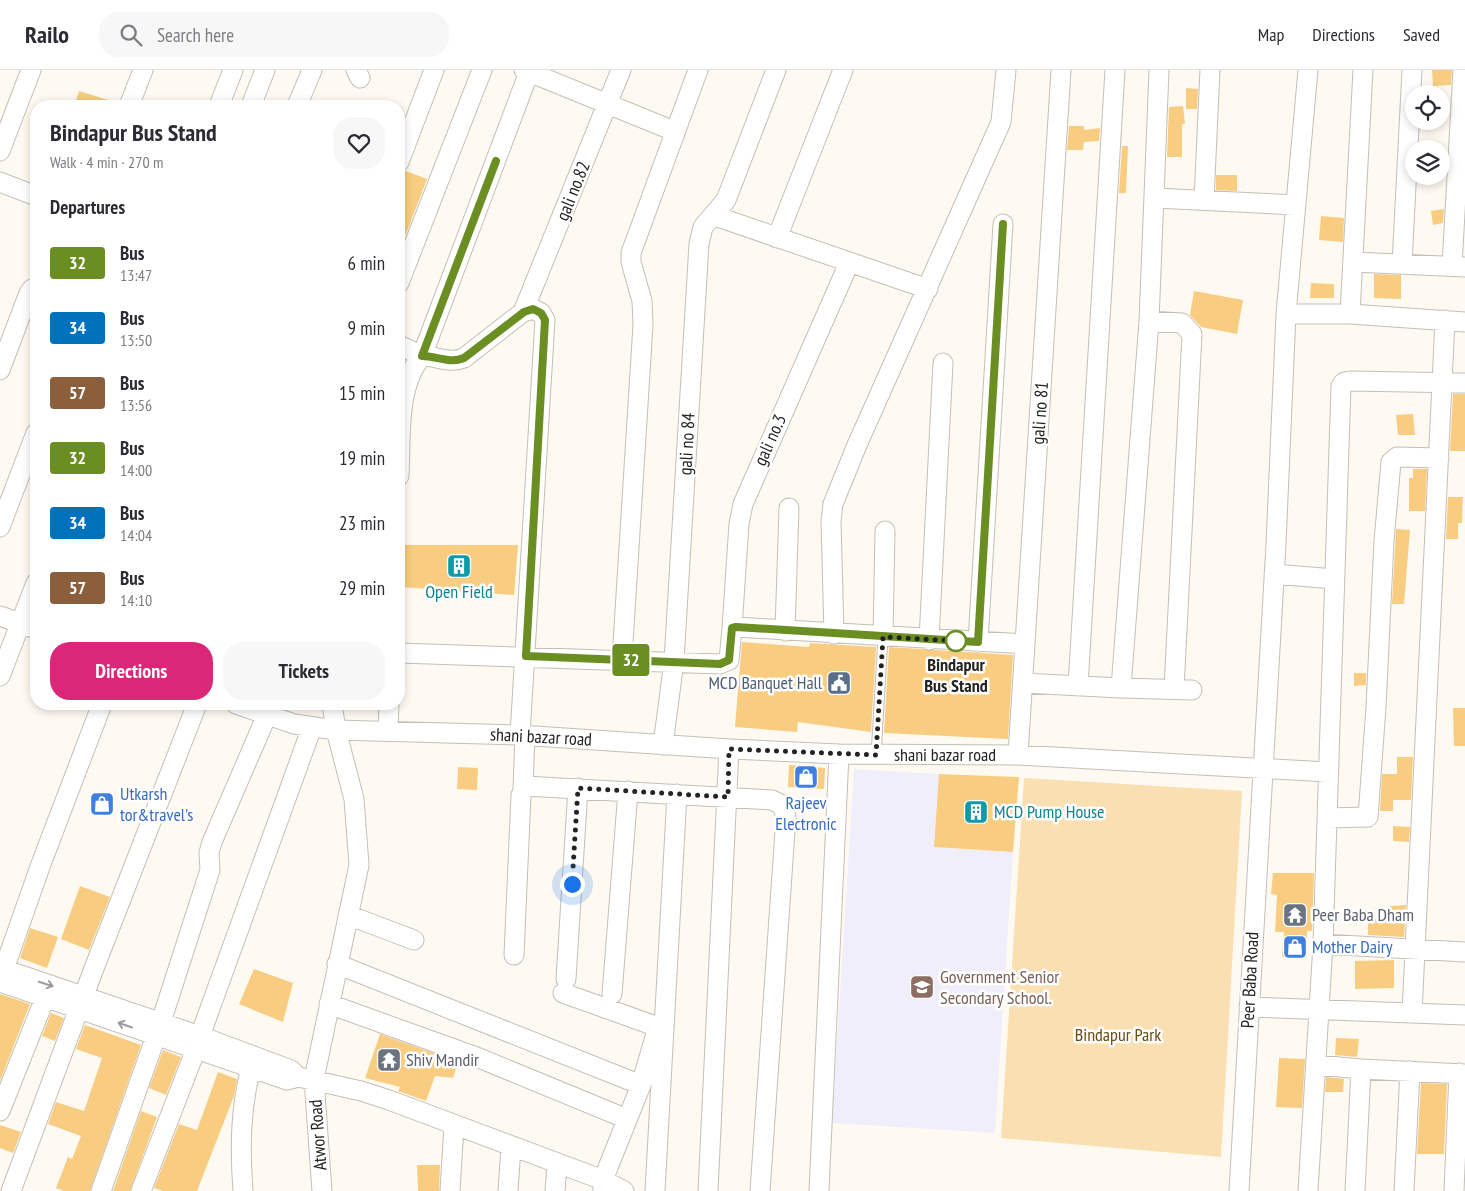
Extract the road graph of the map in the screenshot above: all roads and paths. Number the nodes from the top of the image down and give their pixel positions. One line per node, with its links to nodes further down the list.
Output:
1 (31, 70): 30 (street)
2 (143, 70): 23 (street)
3 (233, 70): 24 (street)
4 (265, 70): 25 (street)
5 (312, 70): 26 (street)
6 (434, 70): 29 (street)
7 (482, 70): 43 (street)
8 (621, 70): 27 (street, gali no.82)
9 (698, 70): 28 (street)
10 (776, 70): 36 (street)
11 (843, 70): 38 (street)
12 (1006, 70): 44 (street)
13 (1061, 70): 74 (street, gali no 81)
14 (1115, 70): 81 (street)
15 (1159, 70): 33 (street)
16 (1210, 70): 34 (street)
17 (1308, 70): 35 (street, Peer Baba Road)
18 (1363, 70): 39 (street)
19 (1412, 70): 41 (street)
20 (1463, 70): 42 (street)
21 (527, 71): 22 (street); 53 (street)
22 (567, 78): 27 (street)
23 (131, 100)
24 (220, 100)
25 (253, 100)
26 (300, 100)
27 (608, 104): 28 (street); 46 (street, gali no.82)
28 (674, 132): 77 (street)
29 (405, 146)
30 (0, 152)
31 (0, 182): 32 (street)
32 (30, 194)
33 (1155, 198): 34 (street); 50 (street)
34 (1204, 200): 35 (street)
35 (1296, 205): 47 (street, Peer Baba Road)
36 (709, 222): 38 (street); 78 (street, gali no 84)
37 (1003, 224): 73 (street)
38 (777, 238): 40 (street)
39 (1353, 262): 41 (street); 48 (street)
40 (849, 263): 44 (street); 68 (street, gali no.3)
41 (1402, 264): 42 (street)
42 (1458, 267)
43 (405, 268)
44 (928, 289): 70 (street)
45 (30, 293): 55 (street)
46 (524, 312): 53 (street); 76 (street)
47 (1286, 314): 48 (street); 64 (street, Peer Baba Road)
48 (1350, 314): 49 (street)
49 (1445, 320): 51 (street); 56 (street)
50 (1149, 321): 82 (street); 82 (street)
51 (1465, 322)
52 (405, 349): 53 (street)
53 (422, 356): 58 (street)
54 (943, 363): 72 (street)
55 (0, 370)
56 (1442, 382): 57 (street); 60 (street); 65 (street)
57 (1465, 383)
58 (405, 398)
59 (30, 448): 62 (street)
60 (1439, 458): 105 (street); 109 (street)
61 (789, 508): 69 (street)
62 (0, 527)
63 (886, 531): 71 (street)
64 (1274, 574): 65 (street); 98 (street, Peer Baba Road)
65 (1334, 579): 99 (street)
66 (0, 616): 67 (street)
67 (28, 626): 79 (street)
68 (732, 628): 69 (street); 78 (street, gali no.3)
69 (785, 631): 70 (street)
70 (834, 634): 71 (street)
71 (883, 637): 72 (street); 96 (lane)
72 (929, 640): 73 (street)
73 (978, 642): 74 (street)
74 (1025, 644): 80 (street, gali no 81)
75 (405, 653): 76 (street)
76 (526, 656): 77 (street); 92 (street)
77 (622, 659): 78 (street)
78 (674, 662): 93 (street, gali no 84)
79 (0, 676)
80 (1023, 684): 81 (street); 97 (street, gali no 81)
81 (1078, 686): 82 (street)
82 (1121, 688)
83 (100, 710): 113 (street)
84 (194, 710): 116 (street)
85 (253, 710): 88 (street, shani bazar road)
86 (333, 710): 90 (street, Atwor Road)
87 (389, 710): 91 (street)
88 (267, 715): 89 (street, shani bazar road); 122 (street)
89 (312, 727): 90 (street, shani bazar road); 123 (street)
90 (336, 730): 91 (street, shani bazar road); 106 (street, Atwor Road)
91 (388, 731): 92 (street, shani bazar road)
92 (522, 735): 93 (street, shani bazar road); 100 (street)
93 (663, 745): 94 (street, shani bazar road)
94 (729, 749): 95 (street, shani bazar road); 104 (street)
95 (839, 754): 96 (street, shani bazar road); 149 (street)
96 (876, 755): 97 (street, shani bazar road)
97 (1018, 756): 98 (street, shani bazar road)
98 (1262, 769): 99 (street, shani bazar road); 118 (street, Peer Baba Road)
99 (1328, 772): 105 (street)
100 (523, 788): 101 (street); 111 (street)
101 (578, 788): 102 (street); 130 (street)
102 (628, 791): 103 (street); 114 (street)
103 (677, 794): 104 (street); 146 (street)
104 (728, 797): 147 (street); 148 (street)
105 (1327, 818): 108 (street)
106 (348, 915): 107 (street); 112 (street, Atwor Road)
107 (414, 940)
108 (1322, 944): 109 (street); 119 (street)
109 (1415, 949): 110 (street); 120 (street)
110 (1465, 952)
111 (514, 955)
112 (337, 964): 117 (street, Atwor Road); 130 (street)
113 (1, 973): 115 (street); 116 (street, one-way to 116)
114 (612, 994)
115 (45, 998): 116 (street); 131 (street)
116 (81, 1002): 122 (street); 137 (street)
117 (329, 1004): 129 (street, Atwor Road); 132 (street)
118 (1249, 1007): 119 (street); 150 (street, Peer Baba Road)
119 (1319, 1009): 120 (street); 124 (street)
120 (1412, 1013): 121 (street)
121 (1465, 1015)
122 (159, 1029): 123 (street); 138 (street)
123 (198, 1042): 125 (street); 129 (street); 139 (street)
124 (1317, 1065): 126 (street); 151 (street)
125 (251, 1068): 129 (street); 140 (street)
126 (1361, 1070): 127 (street); 152 (street)
127 (1410, 1072): 128 (street); 153 (street)
128 (1462, 1074): 154 (street)
129 (306, 1078): 133 (street); 141 (street, Atwor Road)
130 (641, 1085): 132 (street)
131 (0, 1110)
132 (627, 1119): 136 (street)
133 (454, 1125): 134 (street); 142 (street)
134 (511, 1147): 135 (street); 143 (street)
135 (557, 1164): 136 (street); 144 (street)
136 (603, 1186): 145 (street)
137 (11, 1191)
138 (100, 1191)
139 (141, 1191)
140 (243, 1191)
141 (322, 1191)
142 (450, 1191)
143 (508, 1191)
144 (555, 1191)
145 (624, 1191)
146 (655, 1191)
147 (708, 1191)
148 (760, 1191)
149 (819, 1191)
150 (1239, 1191)
151 (1308, 1191)
152 (1355, 1191)
153 (1404, 1191)
154 (1454, 1191)

